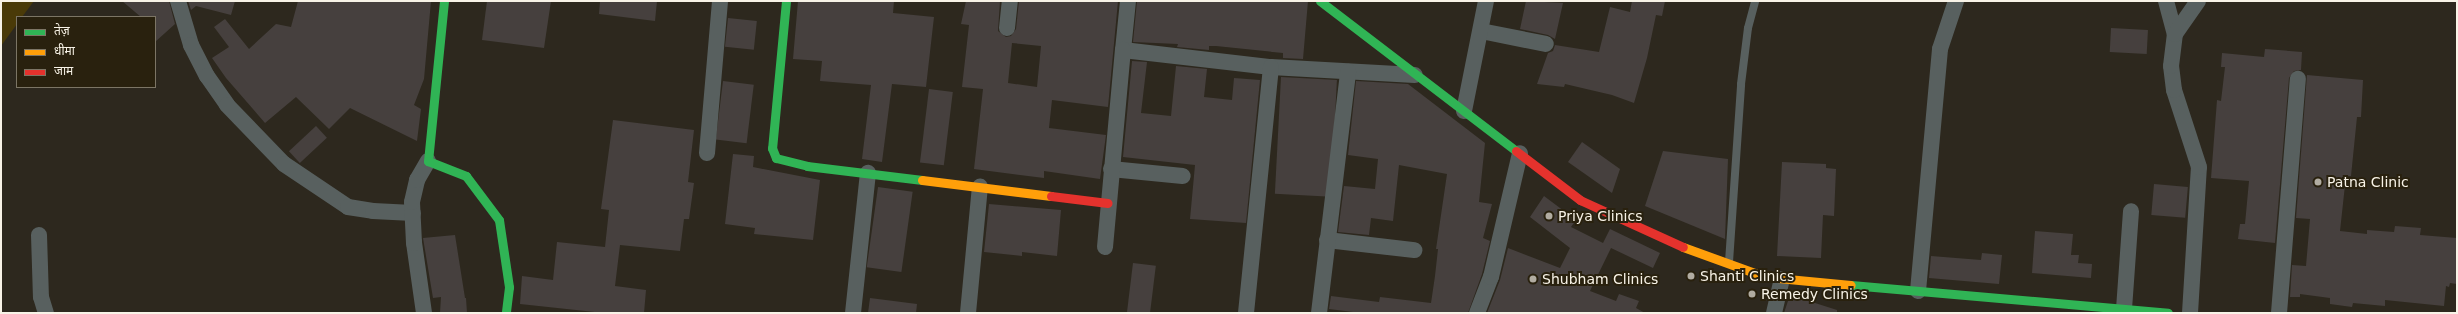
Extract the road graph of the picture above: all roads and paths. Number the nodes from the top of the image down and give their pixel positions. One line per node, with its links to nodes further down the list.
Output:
1 (178, 1): 32 (street)
2 (444, 1): 25 (street)
3 (720, 1): 23 (street)
4 (786, 1): 27 (street)
5 (1002, 1): 6 (street)
6 (1010, 1)
7 (1128, 1): 17 (street)
8 (1320, 1): 20 (street)
9 (1486, 1): 14 (street)
10 (1755, 1): 37 (lane)
11 (1956, 1): 39 (street)
12 (2166, 1): 15 (street)
13 (2198, 1): 15 (street)
14 (1481, 31): 16 (street); 22 (street)
15 (2175, 34): 52 (street)
16 (1546, 44)
17 (1123, 50): 18 (street); 26 (street)
18 (1271, 67): 19 (street); 47 (street)
19 (1348, 72): 20 (street); 34 (street)
20 (1415, 75): 22 (street)
21 (2298, 79): 53 (street)
22 (1464, 111): 24 (street)
23 (707, 153)
24 (1520, 153): 37 (street); 49 (street)
25 (428, 161): 32 (street); 44 (street)
26 (1111, 169): 28 (street); 30 (street)
27 (868, 173): 29 (street); 45 (street)
28 (1183, 176)
29 (980, 187): 30 (street); 46 (street)
30 (1108, 203): 35 (street)
31 (2131, 211): 41 (street)
32 (413, 213): 43 (street)
33 (39, 235): 42 (street)
34 (1327, 240): 36 (street); 48 (street)
35 (1105, 247)
36 (1414, 250)
37 (1729, 264): 38 (street)
38 (1782, 279): 39 (street); 50 (street)
39 (1918, 291): 40 (street)
40 (2068, 309): 41 (street)
41 (2124, 310): 51 (street)
42 (46, 313)
43 (424, 313)
44 (506, 313)
45 (853, 313)
46 (968, 313)
47 (1246, 313)
48 (1318, 313)
49 (1477, 313)
50 (1774, 313)
51 (2160, 313)
52 (2190, 313)
53 (2279, 313)

